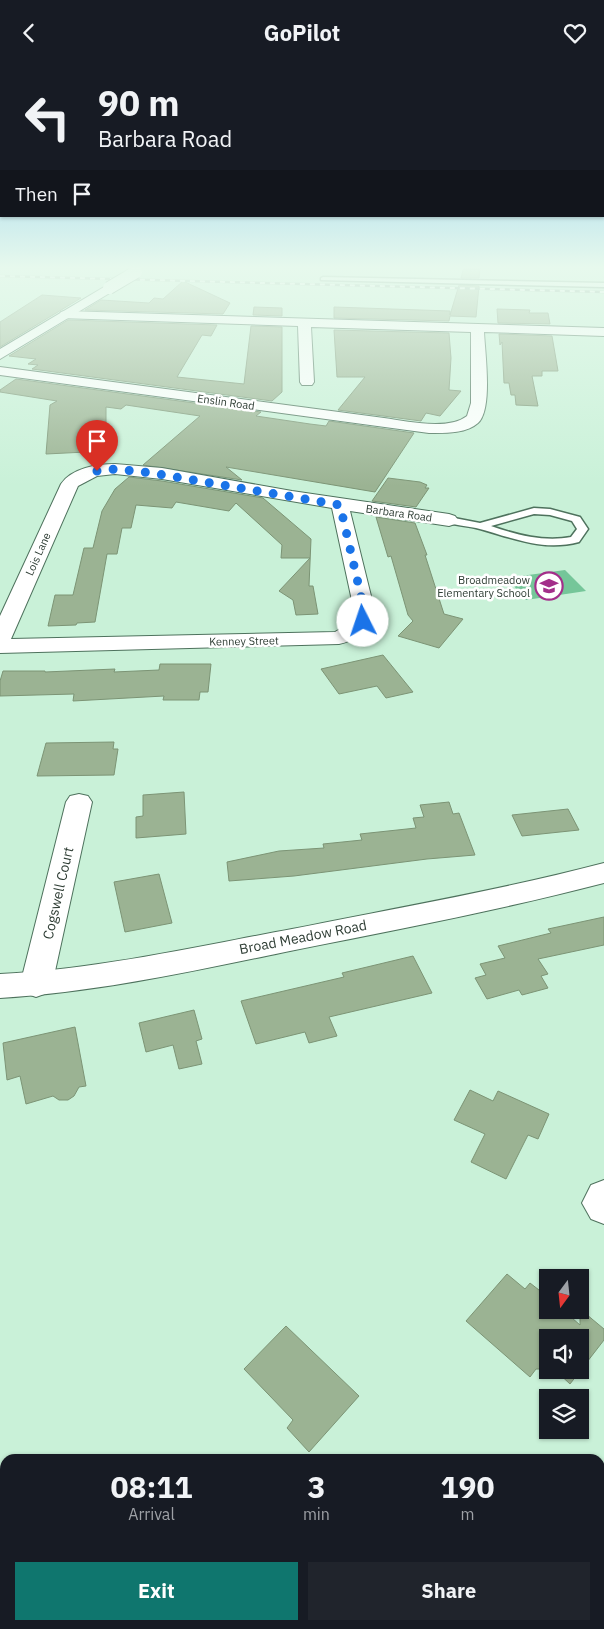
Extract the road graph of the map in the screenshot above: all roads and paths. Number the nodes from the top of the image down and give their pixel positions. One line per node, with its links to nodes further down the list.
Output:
1 (23, 340): 4 (street)
2 (305, 340): 6 (street)
3 (477, 340): 5 (street, Enslin Road)
4 (1, 353)
5 (0, 371)
6 (307, 382)
7 (83, 475): 8 (street, Barbara Road); 11 (street, Lois Lane)
8 (340, 505): 9 (street, Barbara Road); 12 (street, Kenney Street)
9 (449, 520): 10 (lane)
10 (480, 526): 10 (lane)
11 (0, 639)
12 (0, 646)
13 (79, 802): 15 (street, Cogswell Court)
14 (604, 873): 15 (street, Broad Meadow Road)
15 (36, 985): 16 (street, Broad Meadow Road)
16 (0, 986)
17 (604, 1197): 18 (street)
18 (604, 1207)

